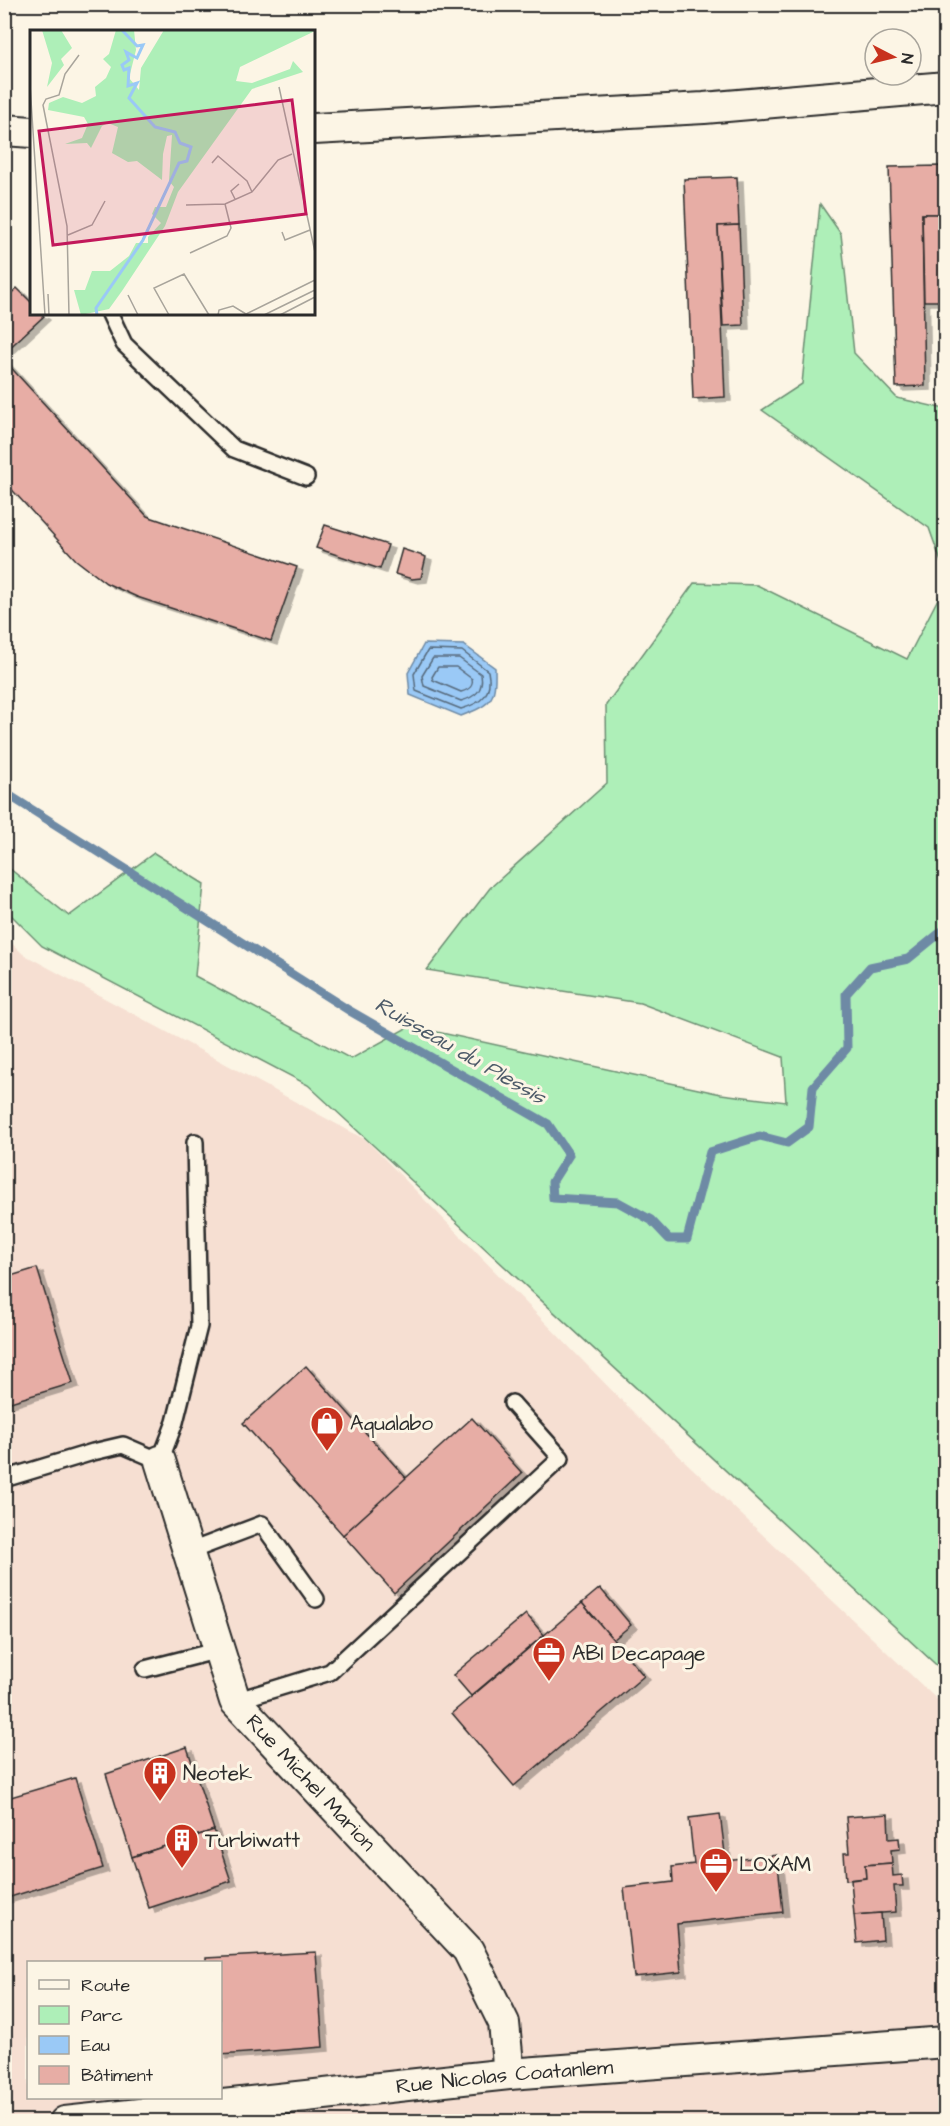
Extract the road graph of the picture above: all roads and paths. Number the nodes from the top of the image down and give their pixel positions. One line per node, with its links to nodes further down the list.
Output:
1 (945, 87): 2 (street)
2 (315, 129)
3 (4, 130): 4 (street)
4 (30, 132)
5 (110, 315): 6 (lane)
6 (306, 477)
7 (195, 1142): 9 (lane)
8 (512, 1403): 15 (lane)
9 (160, 1461): 10 (lane); 11 (street, Rue Michel Marion)
10 (4, 1479)
11 (188, 1552): 12 (lane); 13 (street, Rue Michel Marion)
12 (316, 1599)
13 (219, 1650): 14 (lane); 15 (street, Rue Michel Marion)
14 (145, 1669)
15 (236, 1701): 17 (street, Rue Michel Marion)
16 (945, 2042): 17 (street, Rue Nicolas Coatanlem)
17 (509, 2074): 18 (street, Rue Nicolas Coatanlem)
18 (65, 2121)

